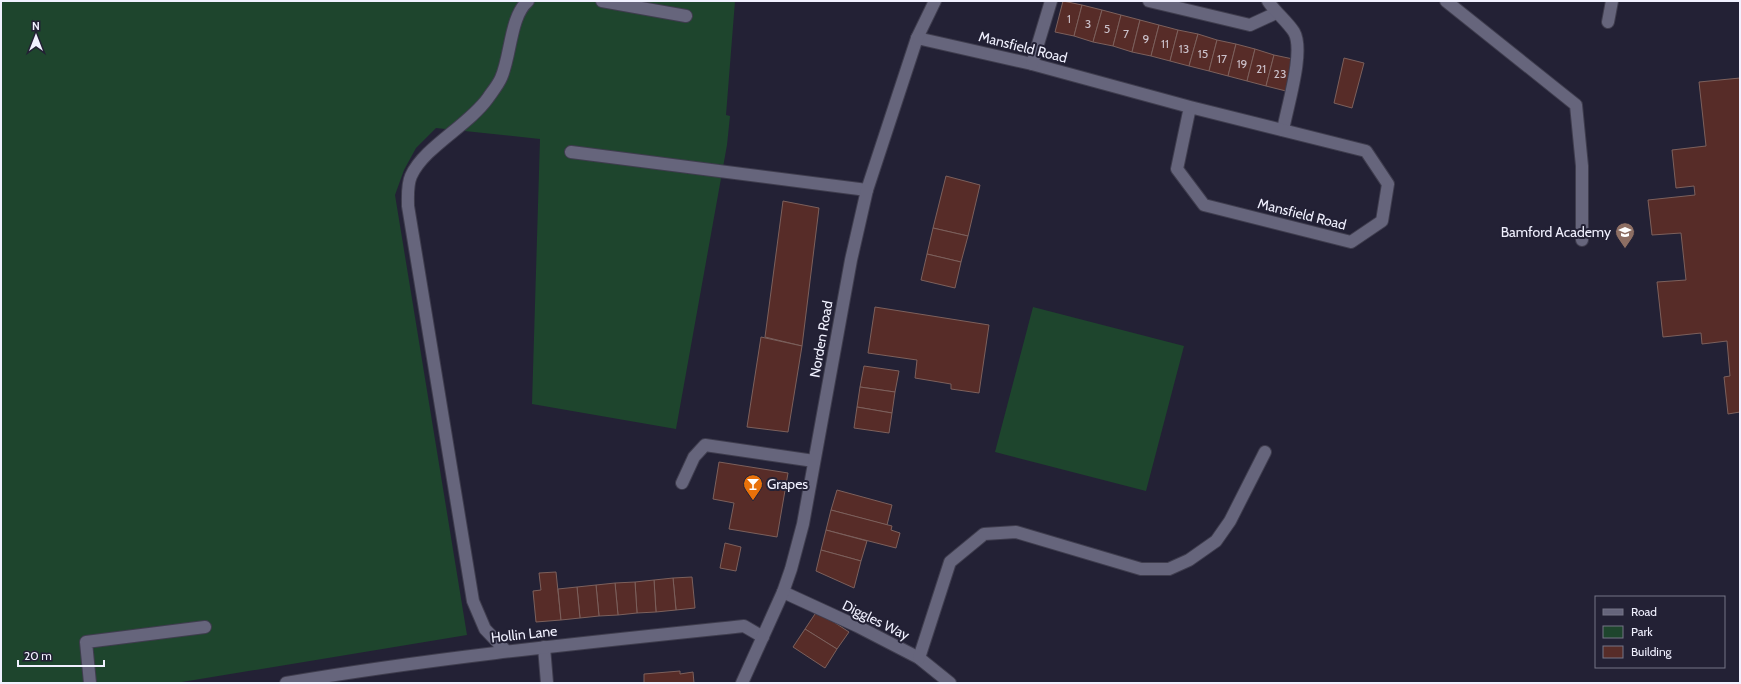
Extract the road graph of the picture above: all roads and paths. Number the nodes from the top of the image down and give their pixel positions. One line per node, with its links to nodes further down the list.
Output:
1 (528, 1): 26 (street)
2 (602, 1): 10 (street)
3 (935, 1): 12 (street, Norden Road)
4 (1051, 1): 13 (street)
5 (1148, 1): 9 (street)
6 (1268, 1): 9 (street)
7 (1446, 1): 18 (street)
8 (1612, 1): 11 (street)
9 (1276, 13): 15 (street)
10 (686, 16)
11 (1608, 22)
12 (918, 38): 13 (street, Mansfield Road); 17 (street, Norden Road)
13 (1032, 64): 14 (street, Mansfield Road)
14 (1190, 107): 15 (street, Mansfield Road); 15 (street, Mansfield Road)
15 (1283, 130)
16 (570, 152): 17 (street)
17 (867, 190): 20 (street, Norden Road)
18 (1582, 240)
19 (1265, 452): 27 (street)
20 (814, 461): 21 (street); 22 (street, Norden Road)
21 (682, 483)
22 (783, 592): 24 (street, Norden Road); 27 (street, Diggles Way)
23 (205, 628): 28 (street)
24 (763, 637): 25 (street, Hollin Lane); 31 (street, Norden Road)
25 (544, 647): 26 (street, Hollin Lane); 30 (street)
26 (506, 651): 29 (street, Hollin Lane)
27 (919, 658): 32 (street, Diggles Way)
28 (90, 683)
29 (286, 683)
30 (547, 683)
31 (742, 683)
32 (950, 683)

